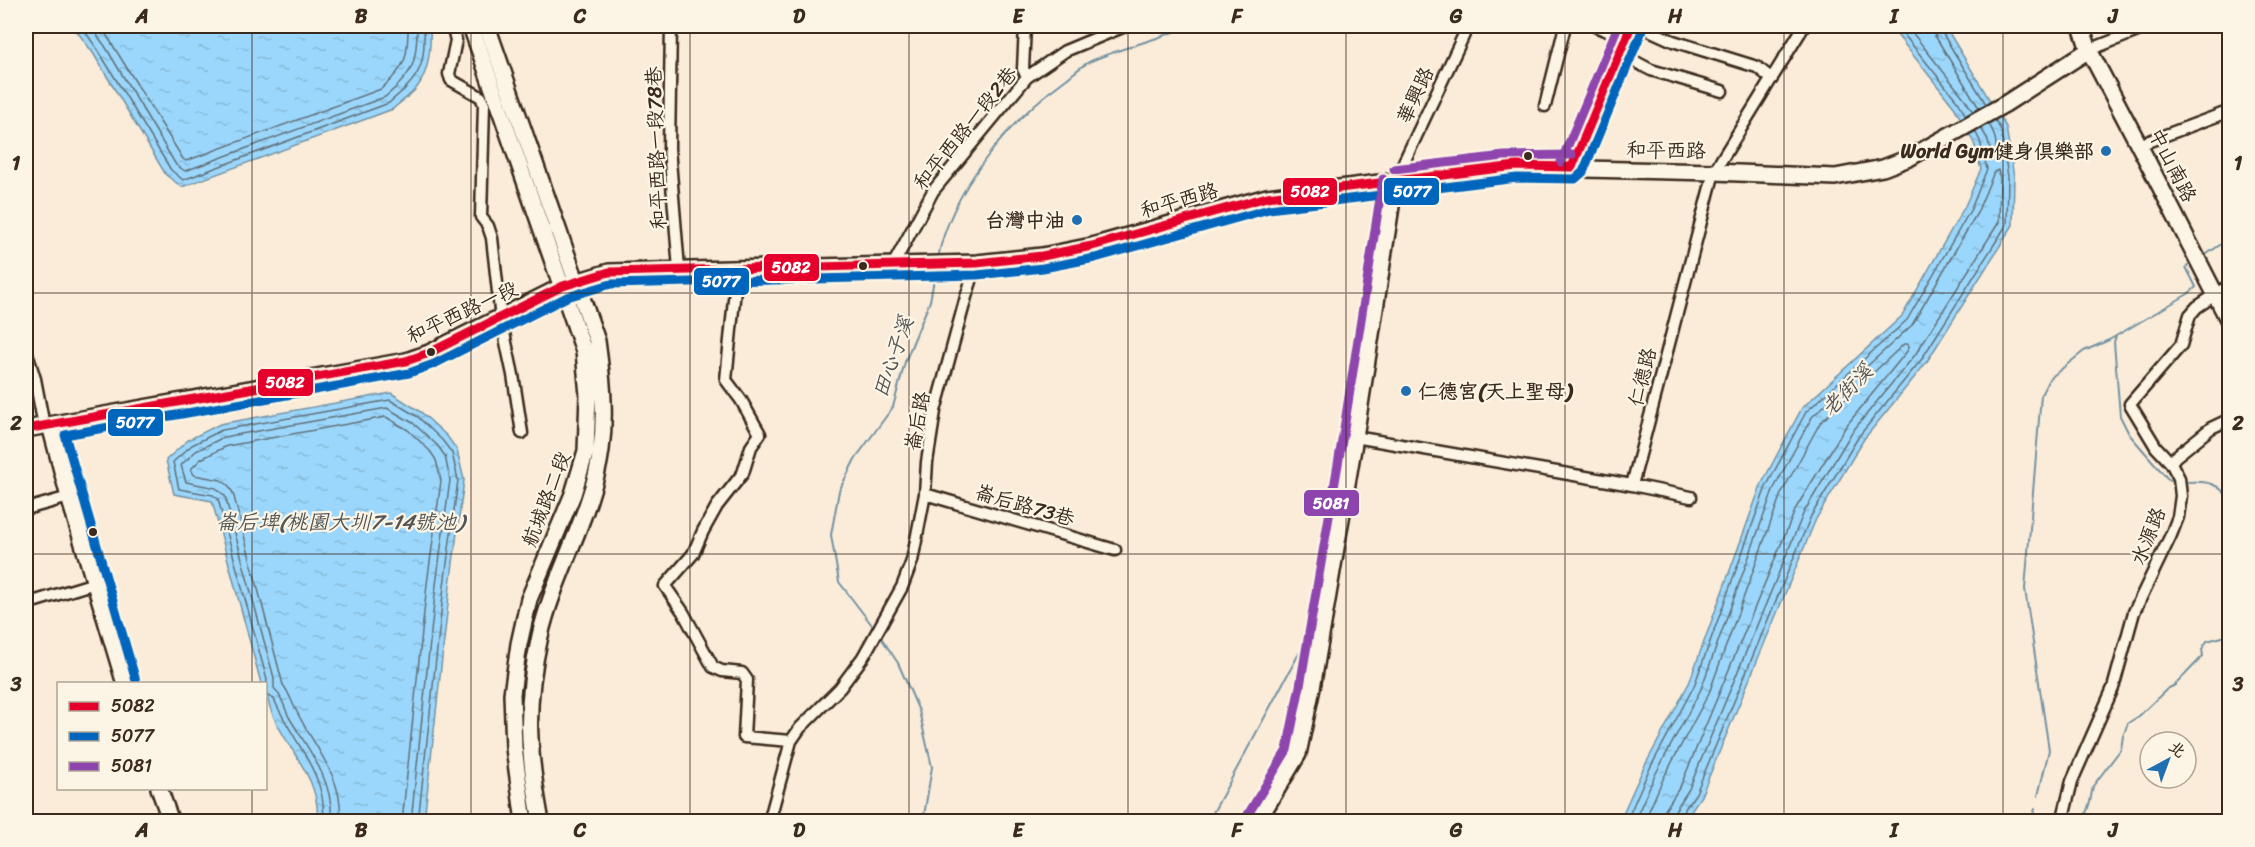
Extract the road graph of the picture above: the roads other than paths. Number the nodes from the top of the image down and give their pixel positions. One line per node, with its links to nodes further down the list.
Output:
1 (452, 26): 35 (street)
2 (471, 26): 32 (street, 航城路二段)
3 (487, 26): 32 (street, 航城路二段)
4 (671, 26): 30 (street, 和平西路一段78巷)
5 (1025, 26): 18 (street)
6 (1125, 26): 18 (street, 和平西路一段2巷)
7 (1468, 26): 26 (street, 華興路)
8 (1565, 26): 21 (street)
9 (1595, 26): 15 (street)
10 (1631, 26): 15 (street)
11 (1640, 26): 19 (street)
12 (1804, 26): 19 (street, 仁德路)
13 (2081, 26): 16 (street, 中山南路)
14 (2150, 26): 16 (street)
15 (1624, 38): 17 (street)
16 (2089, 50): 23 (street, 中山南路); 25 (street, 和平西路)
17 (1619, 53): 20 (street); 24 (street)
18 (1027, 77): 29 (street, 和平西路一段2巷)
19 (1772, 79): 25 (street, 仁德路)
20 (1722, 91)
21 (1545, 106)
22 (2229, 111): 23 (street)
23 (2139, 145): 34 (street, 中山南路)
24 (1572, 168): 25 (street, 和平西路); 26 (street, 和平西路)
25 (1714, 172): 44 (street, 仁德路)
26 (1395, 181): 27 (street, 和平西路); 42 (street)
27 (977, 263): 28 (street, 和平西路); 45 (street, 崙后路)
28 (916, 264): 29 (street, 和平西路一段)
29 (892, 265): 31 (street, 和平西路一段)
30 (679, 269): 31 (street, 和平西路一段); 32 (street, 和平西路一段)
31 (737, 269): 53 (street)
32 (570, 284): 35 (street, 和平西路一段); 56 (street, 航城路二段); 57 (street, 航城路二段)
33 (2229, 285): 34 (street)
34 (2214, 295): 36 (street, 中山南路); 43 (street, 水源路)
35 (501, 318): 39 (street, 和平西路一段); 41 (street)
36 (2229, 323)
37 (26, 350): 39 (street)
38 (2229, 419): 43 (street)
39 (47, 425): 40 (street, 和平西路一段); 46 (street)
40 (26, 429)
41 (522, 433)
42 (1355, 437): 44 (street); 59 (street)
43 (2171, 463): 60 (street, 水源路)
44 (1632, 485): 47 (street)
45 (925, 494): 49 (street, 崙后路73巷); 53 (street, 崙后路)
46 (69, 497): 48 (street); 50 (street)
47 (1691, 497)
48 (26, 509)
49 (1116, 550)
50 (94, 583): 51 (street); 52 (street)
51 (26, 604)
52 (124, 682)
53 (791, 741): 58 (street)
54 (159, 790): 55 (street)
55 (171, 822)
56 (524, 822)
57 (541, 822)
58 (768, 822)
59 (1257, 822)
60 (2062, 822)

